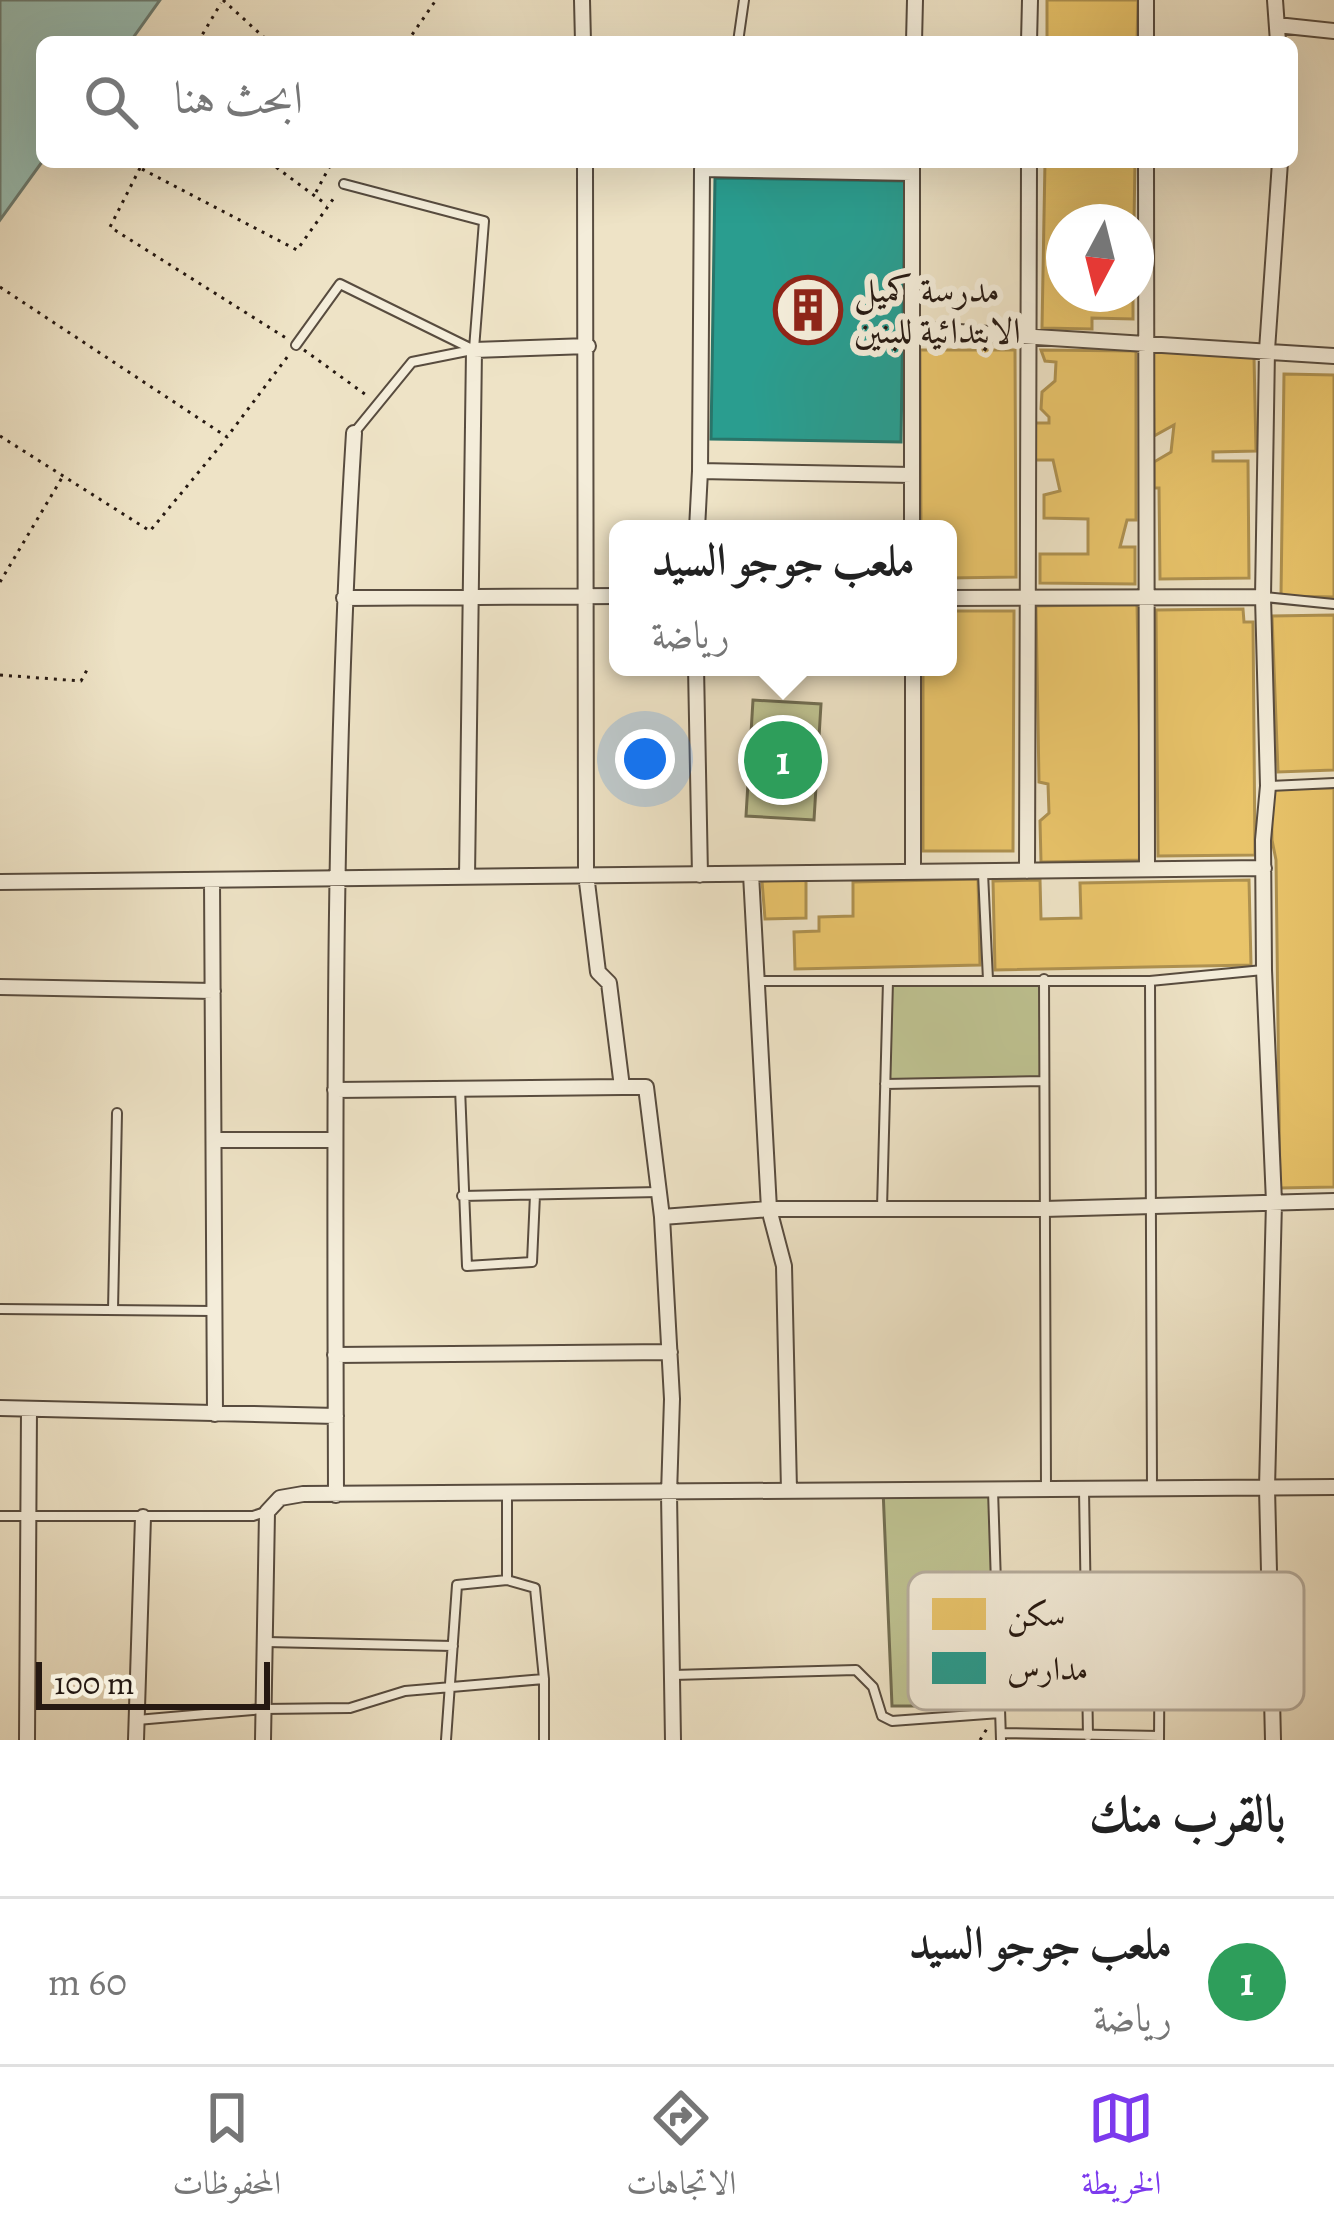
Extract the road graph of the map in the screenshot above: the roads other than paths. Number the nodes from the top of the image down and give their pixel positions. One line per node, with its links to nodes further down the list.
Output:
1 (583, 0): 9 (street)
2 (744, 0): 10 (lane)
3 (915, 0): 11 (street)
4 (1030, 0): 12 (street)
5 (1146, 0): 13 (street)
6 (1275, 0): 7 (street)
7 (1277, 25): 8 (street); 14 (street)
8 (1334, 31)
9 (583, 36)
10 (739, 36)
11 (914, 36)
12 (1029, 36)
13 (1146, 36)
14 (1278, 36)
15 (585, 168): 25 (street)
16 (912, 168): 21 (street); 30 (street)
17 (1029, 168): 22 (street)
18 (1146, 168): 23 (street)
19 (1280, 168): 27 (street)
20 (344, 184): 26 (lane)
21 (911, 328): 22 (street); 31 (street)
22 (1028, 338): 23 (street); 40 (street)
23 (1146, 343): 27 (street); 39 (street)
24 (296, 345): 26 (lane)
25 (588, 346): 26 (street); 34 (street)
26 (474, 350): 29 (lane); 41 (street)
27 (1267, 350): 28 (street); 36 (street)
28 (1334, 356)
29 (354, 433): 37 (street)
30 (700, 471): 31 (street); 32 (street)
31 (912, 475): 33 (street)
32 (698, 520)
33 (912, 520)
34 (587, 596): 35 (street); 41 (street); 52 (street)
35 (609, 596)
36 (1263, 597): 39 (street); 42 (lane); 46 (street)
37 (344, 598): 41 (street); 56 (street)
38 (957, 598): 40 (street)
39 (1147, 598): 40 (street); 48 (street)
40 (1028, 599): 50 (street)
41 (471, 600): 55 (street)
42 (1334, 604)
43 (696, 676): 53 (street)
44 (913, 676): 51 (street)
45 (1334, 783): 46 (lane)
46 (1268, 786): 47 (street)
47 (1264, 868): 48 (street); 59 (street)
48 (1147, 869): 50 (street)
49 (983, 871): 50 (street); 51 (street); 61 (lane)
50 (1027, 871)
51 (914, 872): 54 (street)
52 (586, 874): 53 (street); 55 (street); 70 (street)
53 (700, 874): 54 (street)
54 (751, 874): 63 (street)
55 (467, 877): 56 (street)
56 (339, 879): 57 (street); 71 (street)
57 (212, 880): 58 (street); 66 (street)
58 (0, 881)
59 (1264, 970): 62 (lane); 79 (street)
60 (1044, 979): 61 (lane); 62 (lane); 67 (lane)
61 (988, 980): 64 (lane)
62 (1150, 980): 80 (lane)
63 (757, 981): 64 (lane); 82 (street)
64 (888, 981): 68 (lane)
65 (0, 987): 66 (street)
66 (213, 991): 73 (street)
67 (1044, 1081): 68 (lane); 83 (lane)
68 (886, 1084): 81 (lane)
69 (460, 1087): 70 (street); 71 (street); 77 (lane)
70 (622, 1087): 75 (street)
71 (334, 1090): 74 (street)
72 (117, 1113): 86 (lane)
73 (216, 1140): 74 (street); 87 (street)
74 (335, 1140): 89 (street)
75 (660, 1192): 76 (lane); 84 (street)
76 (535, 1195): 77 (lane); 77 (lane)
77 (462, 1196)
78 (1334, 1201): 79 (street)
79 (1274, 1202): 80 (street); 97 (street)
80 (1153, 1207): 83 (street); 100 (lane)
81 (882, 1208): 82 (street); 83 (street)
82 (769, 1209): 84 (street); 99 (street)
83 (1044, 1209): 96 (lane)
84 (662, 1217): 88 (street)
85 (0, 1309): 86 (lane)
86 (113, 1310): 87 (lane)
87 (214, 1311): 92 (street)
88 (670, 1352): 89 (street); 102 (street)
89 (335, 1355): 93 (street)
90 (0, 1408): 91 (street)
91 (29, 1409): 92 (street); 106 (street)
92 (215, 1414): 93 (street)
93 (336, 1416): 103 (street)
94 (1334, 1487): 97 (street)
95 (993, 1488): 96 (street); 99 (street); 108 (lane)
96 (1046, 1488): 98 (street)
97 (1267, 1488): 100 (street); 110 (street)
98 (1084, 1489): 100 (street); 109 (lane)
99 (789, 1490): 102 (street)
100 (1152, 1490)
101 (507, 1493): 102 (street); 103 (street); 111 (lane)
102 (669, 1494): 114 (street)
103 (336, 1495): 104 (street)
104 (266, 1512): 107 (lane); 112 (street)
105 (0, 1516): 106 (lane)
106 (28, 1516): 107 (lane); 126 (street)
107 (143, 1516): 122 (street)
108 (996, 1572)
109 (1084, 1572)
110 (1269, 1572)
111 (508, 1580): 113 (lane); 115 (lane)
112 (264, 1642): 113 (lane); 117 (street)
113 (453, 1646): 116 (lane)
114 (672, 1675): 121 (lane); 131 (street)
115 (544, 1679): 116 (lane); 130 (lane)
116 (450, 1689): 117 (lane); 129 (lane)
117 (263, 1708): 122 (lane); 128 (street)
118 (1000, 1710): 121 (lane)
119 (1087, 1710): 123 (lane)
120 (1273, 1710): 132 (street)
121 (1000, 1713): 124 (lane)
122 (137, 1720): 127 (street)
123 (1088, 1736): 124 (lane); 125 (lane)
124 (1001, 1737)
125 (1159, 1738)
126 (27, 1740)
127 (136, 1740)
128 (263, 1740)
129 (446, 1740)
130 (544, 1740)
131 (673, 1740)
132 (1274, 1740)

